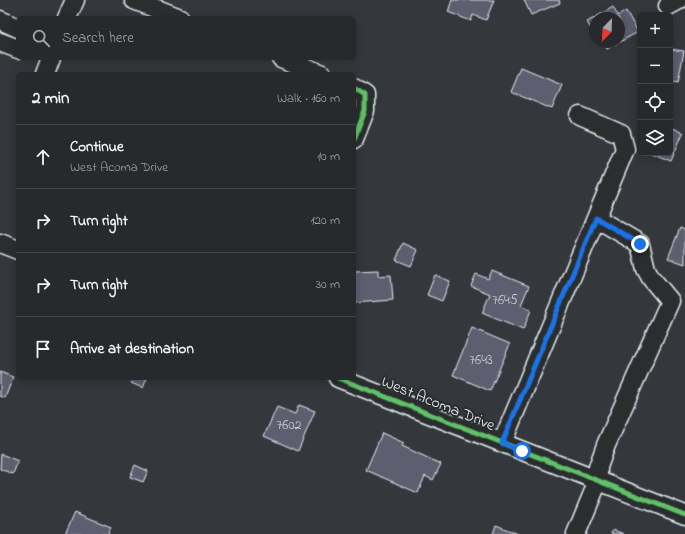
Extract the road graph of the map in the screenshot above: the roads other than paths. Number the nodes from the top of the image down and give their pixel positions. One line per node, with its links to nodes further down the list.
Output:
1 (75, 0): 3 (street)
2 (134, 0): 4 (street)
3 (68, 16)
4 (175, 16)
5 (5, 31): 6 (street)
6 (16, 47)
7 (50, 60): 9 (street)
8 (286, 60): 10 (street)
9 (46, 72)
10 (317, 72)
11 (360, 92): 13 (street)
12 (580, 116): 14 (street)
13 (356, 134)
14 (596, 218): 18 (street); 19 (street)
15 (0, 243): 16 (street)
16 (16, 249)
17 (343, 380): 18 (street, West Acoma Drive)
18 (502, 443): 19 (street, West Acoma Drive)
19 (598, 481): 20 (street, West Acoma Drive); 21 (street)
20 (685, 515)
21 (576, 534)

